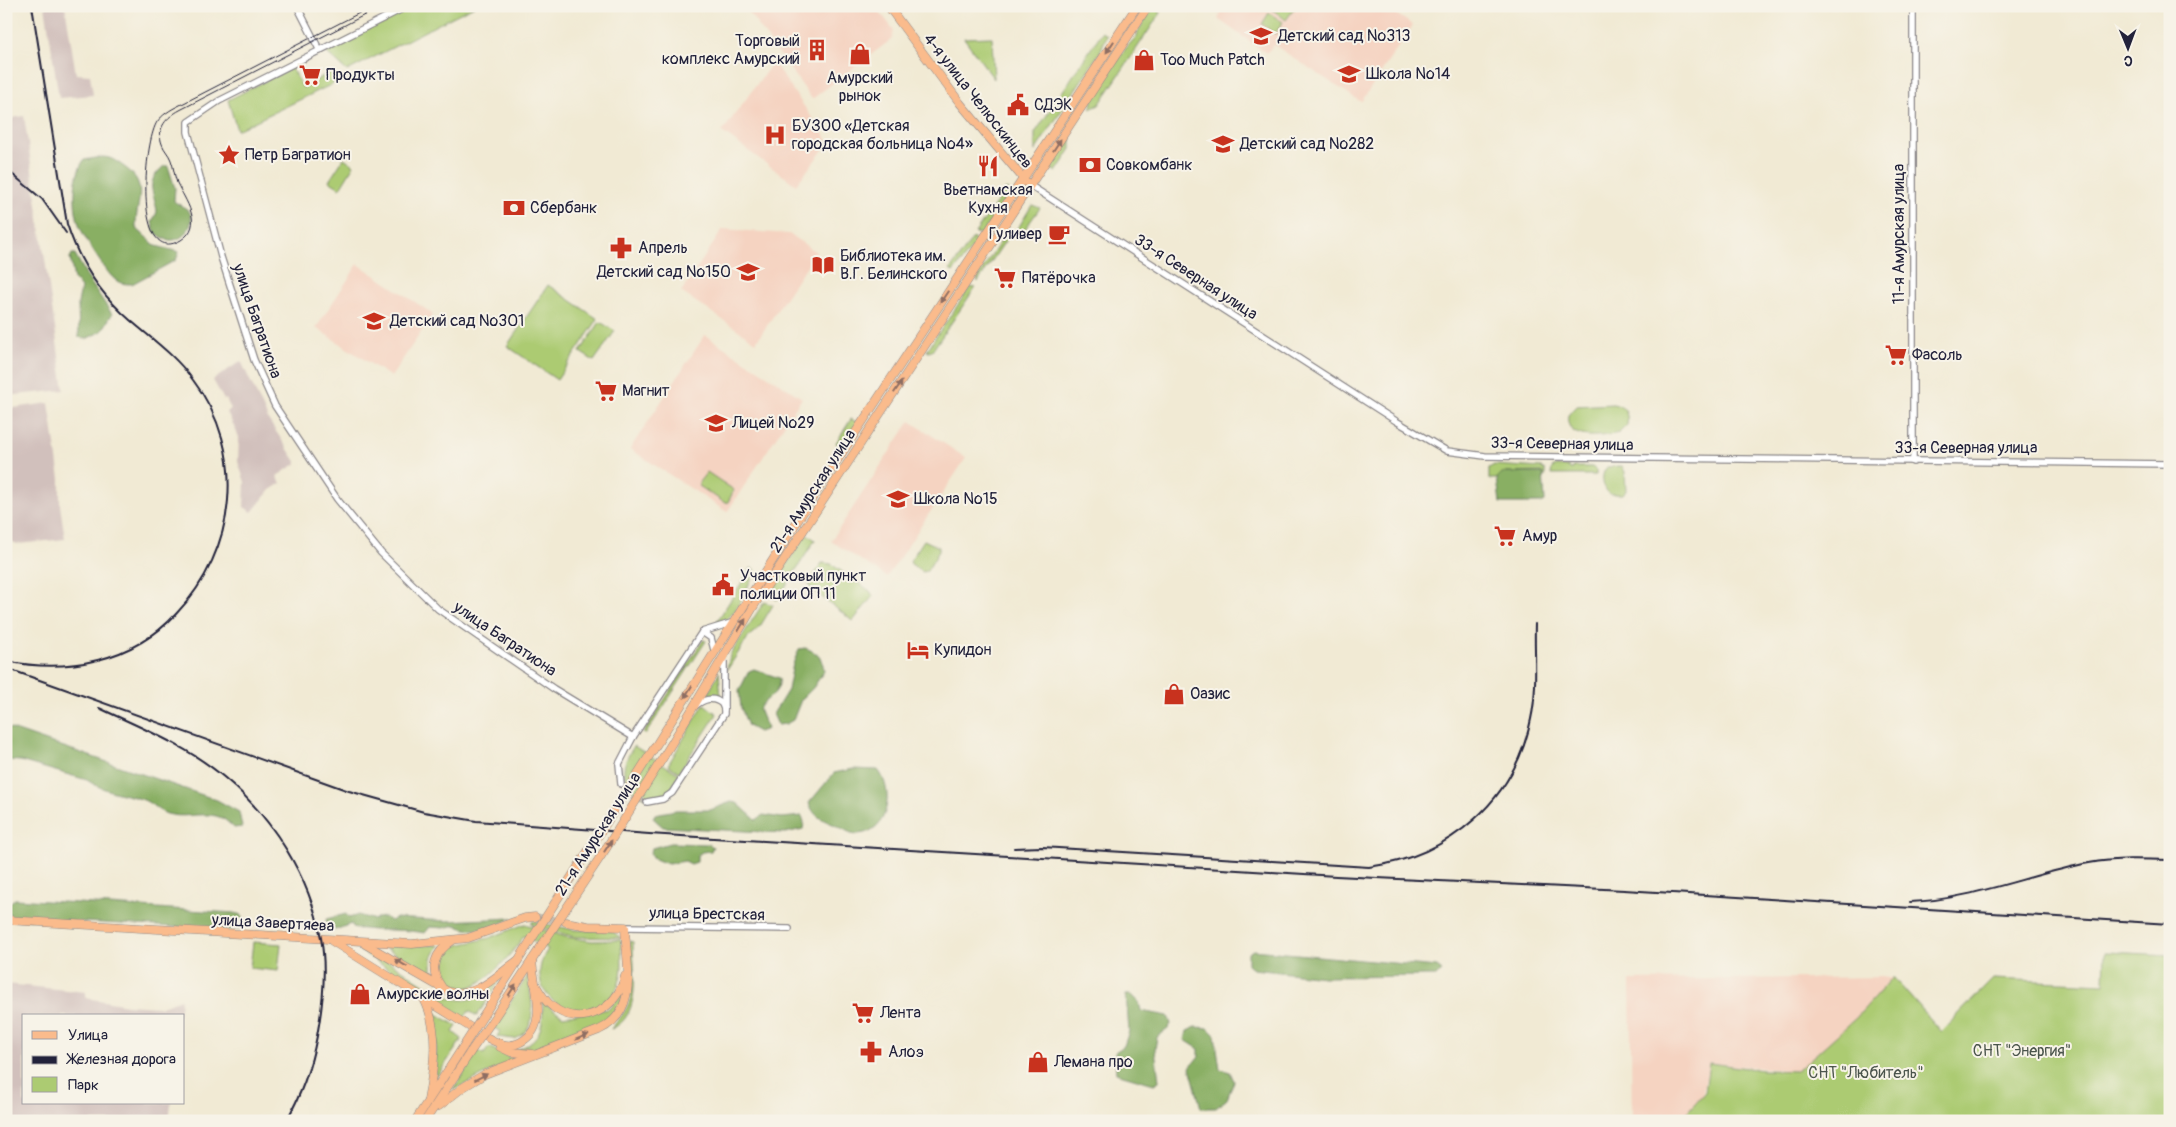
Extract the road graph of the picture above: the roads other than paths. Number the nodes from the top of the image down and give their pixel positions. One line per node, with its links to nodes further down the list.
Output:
1 (297, 6): 9 (street)
2 (408, 6): 9 (street, улица Багратиона)
3 (888, 6): 10 (main road, 4-я улица Челюскинцев)
4 (1137, 6): 10 (main road, 21-я Амурская улица, one-way to 10)
5 (1148, 6): 11 (main road, 21-я Амурская улица, one-way to 5)
6 (1913, 6): 16 (street, 11-я Амурская улица)
7 (2160, 6): 8 (street)
8 (2170, 6)
9 (320, 51): 24 (street, улица Багратиона)
10 (1023, 181): 11 (main road, 4-я улица Челюскинцев); 12 (main road, 21-я Амурская улица)
11 (1031, 186): 13 (main road, 21-я Амурская улица); 16 (street, 33-я Северная улица)
12 (981, 242): 13 (main road); 14 (main road, 21-я Амурская улица, one-way to 14)
13 (990, 248): 15 (main road, 21-я Амурская улица, one-way to 13)
14 (862, 422): 15 (main road); 18 (main road, 21-я Амурская улица)
15 (871, 428): 21 (main road, 21-я Амурская улица, one-way to 15)
16 (1913, 462): 17 (street, 33-я Северная улица)
17 (2170, 464)
18 (730, 623): 19 (street); 20 (main road, 21-я Амурская улица)
19 (702, 632): 20 (street); 24 (street)
20 (714, 650): 37 (main road, 21-я Амурская улица, one-way to 37, bridge)
21 (727, 650): 22 (main road, 21-я Амурская улица); 23 (street)
22 (692, 708): 23 (street); 36 (main road, 21-я Амурская улица, one-way to 22, bridge)
23 (724, 714): 26 (street)
24 (633, 737): 25 (street)
25 (621, 784)
26 (647, 802)
27 (535, 917): 34 (main road, улица Завертяева)
28 (6, 920): 32 (main road, улица Завертяева)
29 (566, 922): 30 (main road)
30 (625, 927): 31 (street, улица Брестская); 38 (main road)
31 (789, 929)
32 (328, 939): 33 (main road, улица Завертяева); 35 (main road)
33 (355, 941): 34 (main road, улица Завертяева); 35 (main road); 40 (main road, one-way to 33)
34 (452, 941): 40 (main road)
35 (350, 952): 41 (main road)
36 (532, 960): 39 (main road); 45 (main road, 21-я Амурская улица, one-way to 36, bridge)
37 (517, 961): 40 (main road); 44 (main road, 21-я Амурская улица, bridge)
38 (626, 969): 39 (main road); 43 (main road, one-way to 38)
39 (534, 982): 43 (main road)
40 (442, 988)
41 (423, 997): 42 (main road); 44 (main road)
42 (470, 1027)
43 (537, 1054): 45 (main road, one-way to 43)
44 (428, 1100): 46 (main road, 21-я Амурская улица)
45 (434, 1107): 47 (main road, 21-я Амурская улица)
46 (414, 1121)
47 (425, 1121)

